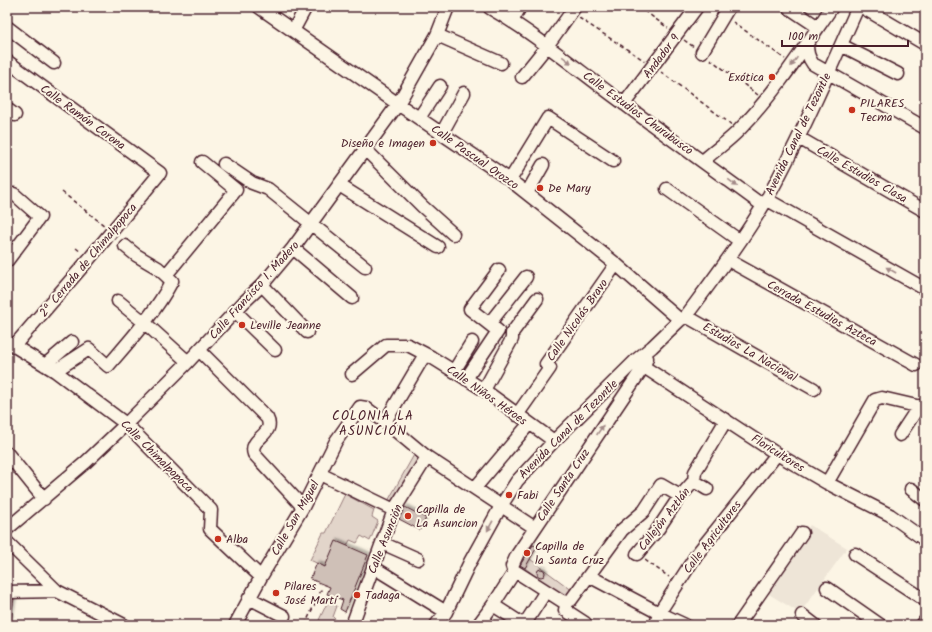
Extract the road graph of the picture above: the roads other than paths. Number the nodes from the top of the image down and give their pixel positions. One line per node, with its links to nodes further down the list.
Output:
1 (306, 7): 16 (street)
2 (448, 7): 17 (street, Calle Francisco I. Madero)
3 (520, 7): 13 (street)
4 (575, 7): 21 (street)
5 (697, 7): 32 (street, Andador 9)
6 (788, 7): 15 (street)
7 (832, 7): 15 (street)
8 (858, 7): 20 (street, Avenida Canal de Tezontle)
9 (862, 7): 19 (street)
10 (490, 8): 13 (street, Calle Estudios Churubusco)
11 (267, 9): 16 (street, Calle Pascual Orozco)
12 (726, 11): 22 (street)
13 (512, 21): 21 (street, Calle Estudios Churubusco)
14 (7, 27): 24 (street)
15 (818, 27): 18 (street)
16 (293, 31): 31 (street, Calle Pascual Orozco)
17 (438, 35): 25 (street); 31 (street, Calle Francisco I. Madero)
18 (807, 43): 26 (street); 39 (street, one-way to 39)
19 (925, 44)
20 (841, 45): 26 (street, Avenida Canal de Tezontle); 27 (street)
21 (547, 46): 28 (street); 32 (street, Calle Estudios Churubusco, one-way to 32)
22 (702, 52)
23 (7, 60): 43 (street, Calle Ramón Corona)
24 (54, 63)
25 (501, 63)
26 (828, 72): 34 (street); 36 (street, Avenida Canal de Tezontle)
27 (898, 74)
28 (522, 77)
29 (440, 86): 33 (street)
30 (464, 93): 35 (street)
31 (398, 104): 33 (street, Calle Pascual Orozco); 37 (street, Calle Francisco I. Madero)
32 (624, 104): 39 (street, Calle Estudios Churubusco)
33 (419, 118): 35 (street, Calle Pascual Orozco)
34 (925, 128)
35 (442, 133): 44 (street, Calle Pascual Orozco)
36 (799, 138): 49 (street, Avenida Canal de Tezontle); 50 (street, Calle Estudios Clasa)
37 (365, 149): 45 (street, Calle Francisco I. Madero); 52 (street)
38 (613, 161): 44 (street)
39 (703, 161): 49 (street, Calle Estudios Churubusco, one-way to 49)
40 (202, 162): 63 (street)
41 (224, 164): 51 (street)
42 (543, 165): 48 (street)
43 (160, 172): 76 (street, 2ª Cerrada de Chimalpopoca)
44 (510, 180): 48 (street, Calle Pascual Orozco)
45 (339, 185): 51 (street, Calle Francisco I. Madero); 55 (street)
46 (667, 189): 53 (street)
47 (14, 194): 58 (street)
48 (527, 194): 59 (street, Calle Pascual Orozco)
49 (764, 202): 53 (street, Avenida Canal de Tezontle); 65 (street, Calle Estudios Churubusco, one-way to 49)
50 (925, 211)
51 (311, 223): 56 (street, Calle Francisco I. Madero); 60 (street)
52 (452, 234)
53 (740, 241): 57 (street, Avenida Canal de Tezontle)
54 (125, 246): 63 (street)
55 (438, 247)
56 (294, 248): 64 (street, Calle Francisco I. Madero); 66 (street)
57 (728, 260): 70 (street, Avenida Canal de Tezontle); 82 (street, Cerrada Estudios Azteca)
58 (7, 261)
59 (616, 264): 70 (street, Calle Pascual Orozco); 90 (street, Calle Nicolás Bravo)
60 (365, 266)
61 (499, 270): 72 (street)
62 (526, 277): 72 (street)
63 (169, 278): 71 (street)
64 (262, 285): 69 (street, Calle Francisco I. Madero); 73 (street)
65 (925, 289)
66 (352, 298)
67 (537, 299): 88 (street)
68 (118, 301): 71 (street)
69 (235, 311): 77 (street, Calle Francisco I. Madero); 78 (street)
70 (683, 318): 81 (street, Avenida Canal de Tezontle); 87 (street, Estudios La Nacional)
71 (145, 322): 80 (street); 83 (street)
72 (493, 327): 86 (street)
73 (307, 332)
74 (72, 342): 83 (street)
75 (472, 342): 84 (street)
76 (11, 344): 83 (street, Calle Chimalpopoca)
77 (199, 350): 80 (street, Calle Francisco I. Madero); 110 (street)
78 (275, 350)
79 (426, 359): 84 (street, Calle Niños Héroes); 85 (street, Calle Niños Héroes); 92 (street)
80 (188, 362): 93 (street, Calle Francisco I. Madero)
81 (639, 363): 91 (street, Floricultores); 96 (street, Avenida Canal de Tezontle); 112 (street, Calle Santa Cruz, one-way to 81)
82 (916, 365)
83 (50, 368): 93 (street, Calle Chimalpopoca)
84 (454, 371): 86 (street, Calle Niños Héroes)
85 (352, 374)
86 (466, 379): 88 (street, Calle Niños Héroes)
87 (814, 389)
88 (484, 390): 90 (street, Calle Niños Héroes)
89 (922, 407): 95 (street); 102 (street)
90 (517, 414): 94 (street, Calle Niños Héroes)
91 (726, 420): 98 (street, Floricultores); 101 (street, Callejón Aztlán)
92 (385, 422): 99 (street); 100 (street, Calle San Miguel)
93 (126, 424): 107 (street, Calle Francisco I. Madero); 124 (street, Calle Chimalpopoca)
94 (529, 424): 96 (street, Calle Niños Héroes); 103 (street)
95 (900, 435)
96 (554, 441): 109 (street, Avenida Canal de Tezontle)
97 (7, 453): 107 (street)
98 (777, 454): 102 (street, Floricultores); 136 (street, Calle Agricultores)
99 (427, 457): 103 (street); 111 (street, Calle Asunción)
100 (320, 474): 110 (street, Calle San Miguel); 111 (street)
101 (694, 481): 104 (street); 106 (street, Callejón Aztlán)
102 (827, 483): 115 (street, Floricultores)
103 (475, 488): 109 (street)
104 (707, 488)
105 (911, 489): 108 (street)
106 (680, 496): 118 (street, Callejón Aztlán); 123 (street)
107 (44, 498): 113 (street, Calle Francisco I. Madero)
108 (925, 500)
109 (501, 506): 112 (street); 133 (street, Avenida Canal de Tezontle, one-way to 133)
110 (303, 507): 124 (street, Calle San Miguel)
111 (394, 510): 117 (street, Calle Asunción)
112 (535, 528): 122 (street, Calle Santa Cruz)
113 (7, 529)
114 (802, 533): 146 (street)
115 (925, 540)
116 (7, 542): 126 (street)
117 (382, 543): 120 (street); 121 (street, Calle Asunción)
118 (637, 554)
119 (855, 554): 130 (street)
120 (418, 559)
121 (373, 567): 133 (street); 141 (street, Calle Asunción)
122 (516, 571): 127 (street); 132 (street, Calle Santa Cruz)
123 (589, 576): 131 (street); 136 (street)
124 (261, 577): 129 (street, Calle San Miguel)
125 (827, 588): 148 (street)
126 (57, 591): 128 (street); 139 (street)
127 (546, 591): 131 (street); 144 (street)
128 (7, 592)
129 (249, 598): 135 (street); 140 (street, Calle San Miguel)
130 (925, 600)
131 (567, 602): 138 (street)
132 (493, 605): 143 (street, Calle Santa Cruz); 144 (street)
133 (446, 612): 142 (street, Avenida Canal de Tezontle)
134 (802, 615): 147 (street)
135 (284, 616)
136 (657, 619): 145 (street)
137 (925, 621): 149 (street)
138 (585, 623)
139 (124, 625)
140 (235, 625)
141 (352, 625)
142 (436, 625)
143 (478, 625)
144 (524, 625)
145 (685, 625)
146 (738, 625)
147 (815, 625)
148 (880, 625)
149 (922, 625)

